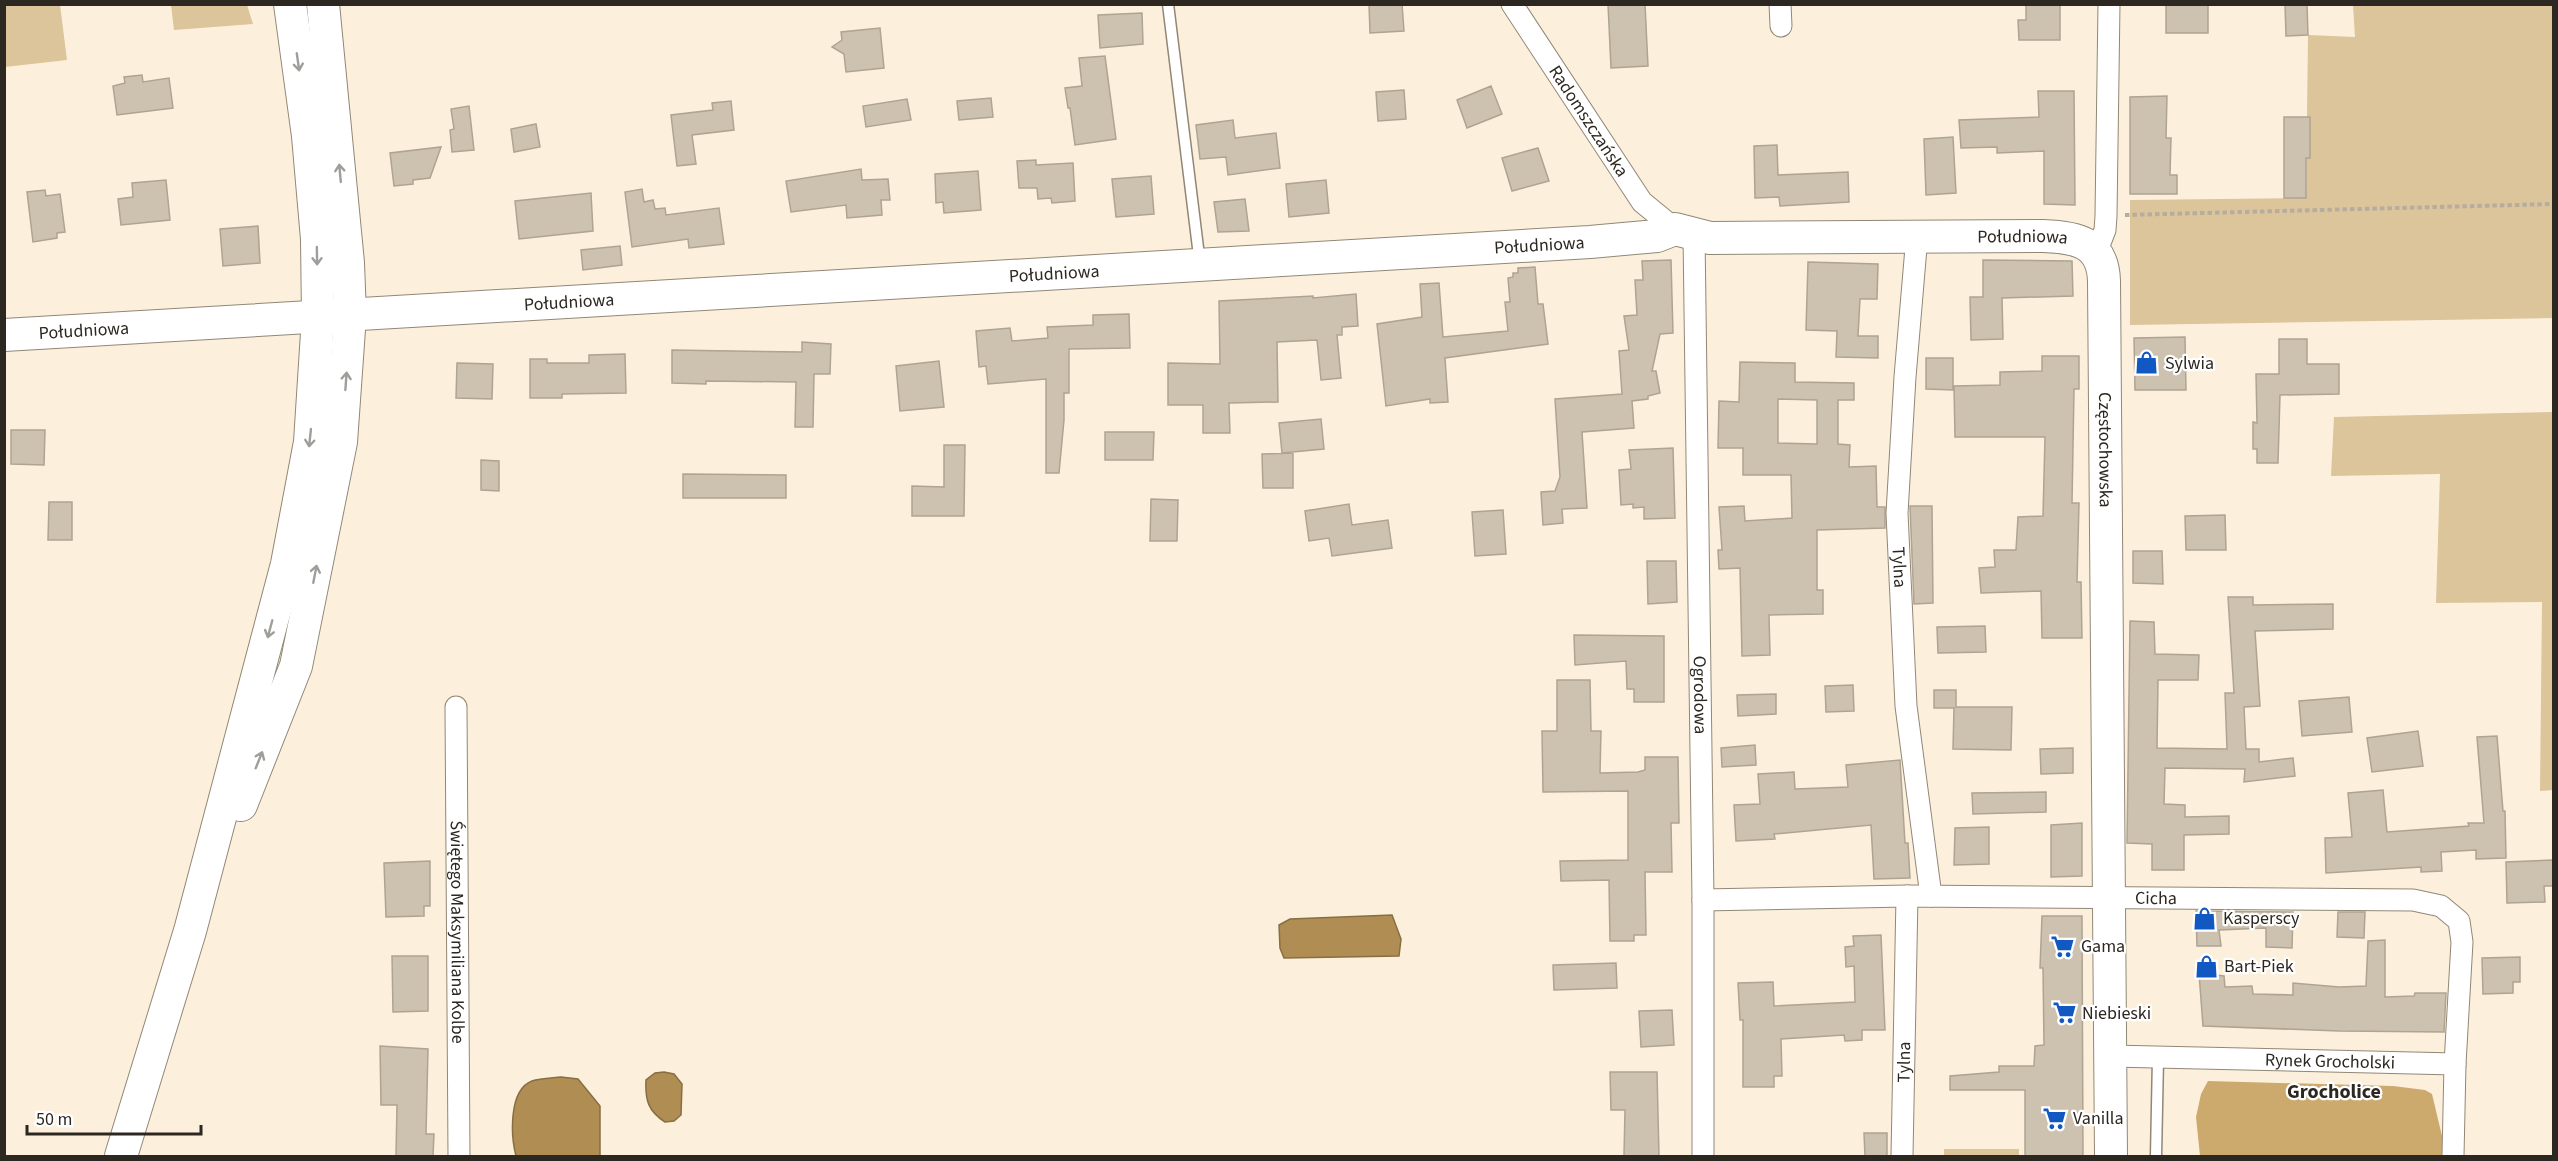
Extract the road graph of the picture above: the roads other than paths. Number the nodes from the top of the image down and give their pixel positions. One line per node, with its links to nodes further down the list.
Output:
1 (290, 4): 11 (street, one-way to 11)
2 (322, 4): 10 (street, one-way to 2)
3 (1168, 4): 9 (lane)
4 (1512, 4): 6 (street, Radomszczańska)
5 (2109, 4): 8 (street)
6 (1684, 232): 7 (street, Południowa); 9 (street, Południowa); 17 (street, Ogrodowa)
7 (1917, 236): 8 (street, Południowa); 15 (street, Tylna)
8 (2096, 253): 16 (street, Częstochowska)
9 (1202, 272): 10 (street, Południowa)
10 (350, 315): 11 (street, Południowa); 18 (street, one-way to 10)
11 (318, 317): 12 (street, Południowa); 18 (street, one-way to 18)
12 (4, 335)
13 (456, 707): 23 (street, Świętego Maksymiliana Kolbe)
14 (1907, 896): 15 (street, Cicha); 17 (street, Cicha); 25 (street, Tylna)
15 (1931, 896): 16 (street, Cicha)
16 (2110, 898): 19 (street); 21 (street, Cicha)
17 (1703, 900): 24 (street, Ogrodowa)
18 (190, 931): 22 (street)
19 (2111, 1056): 20 (street, Rynek Grocholski); 26 (street)
20 (2158, 1058): 21 (street, Rynek Grocholski); 27 (lane)
21 (2455, 1064): 28 (street)
22 (121, 1156)
23 (459, 1156)
24 (1703, 1156)
25 (1902, 1156)
26 (2111, 1156)
27 (2156, 1156)
28 (2453, 1156)

